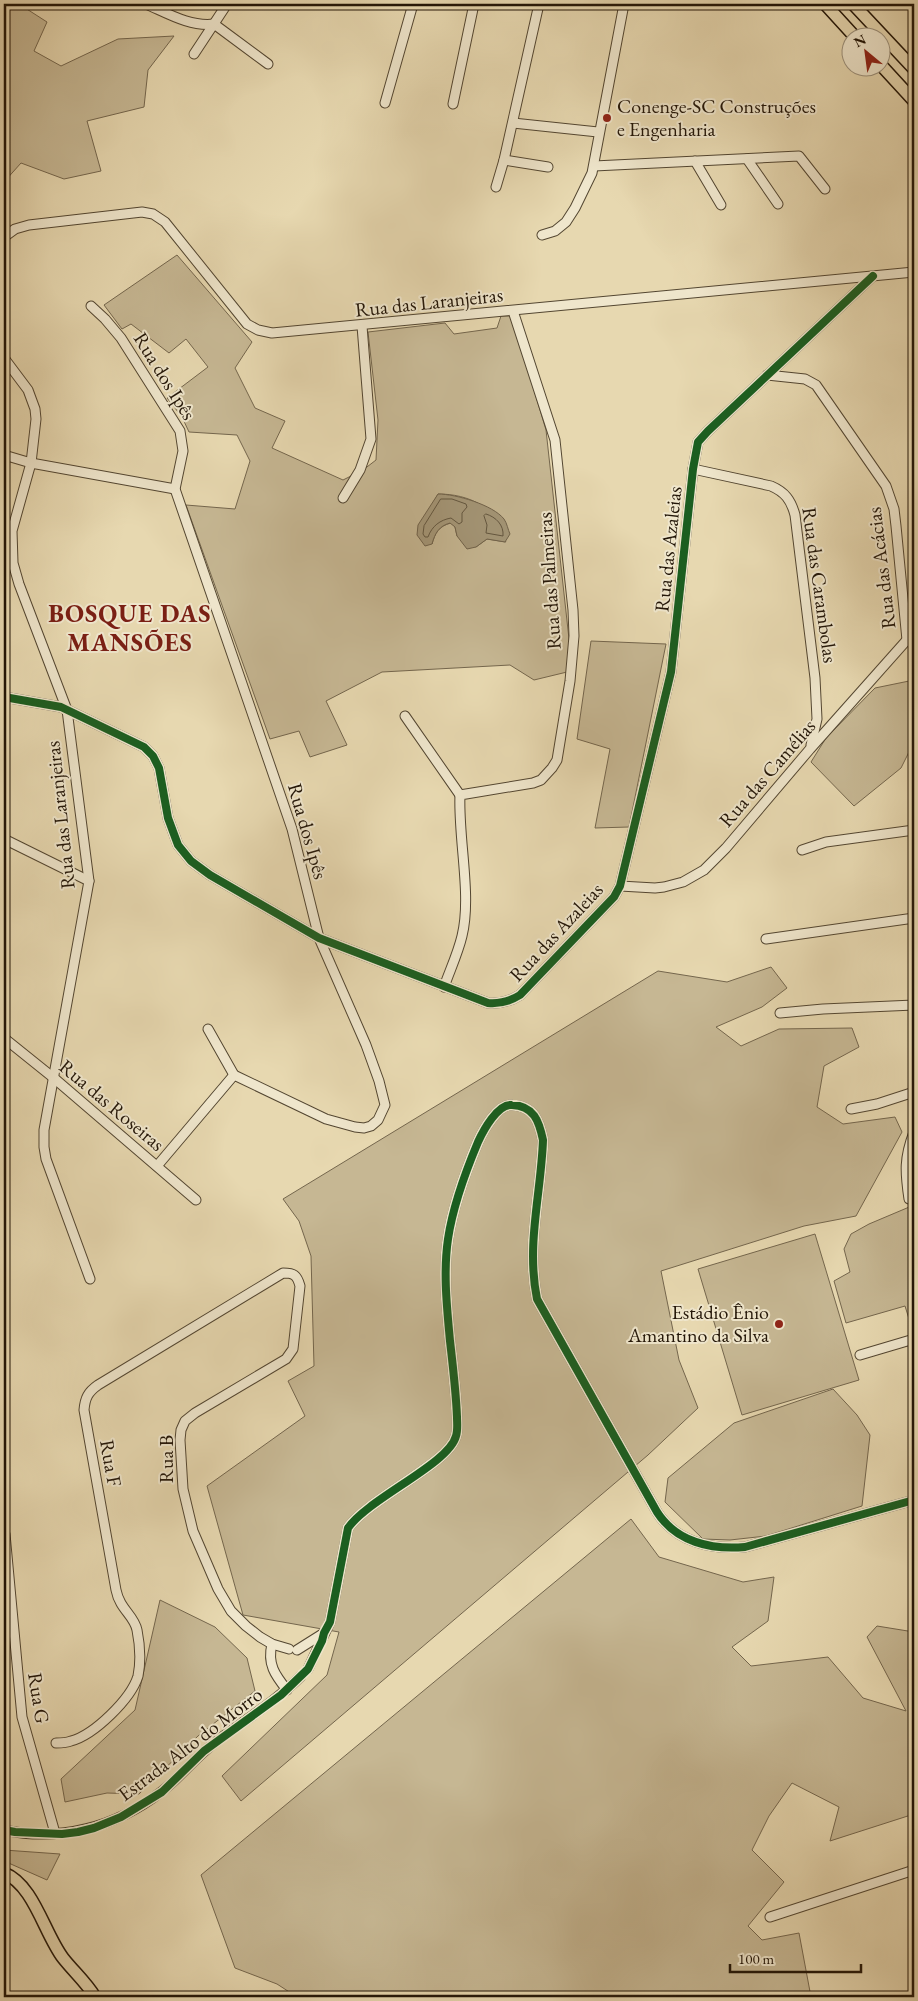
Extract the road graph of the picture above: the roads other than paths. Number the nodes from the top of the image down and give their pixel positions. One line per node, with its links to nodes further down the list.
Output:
1 (146, 4): 9 (street)
2 (227, 4): 9 (street)
3 (413, 4): 16 (street)
4 (474, 4): 17 (street)
5 (539, 4): 18 (street)
6 (624, 4): 19 (street)
7 (825, 4): 10 (main road)
8 (853, 4): 13 (main road)
9 (214, 24): 11 (street); 12 (street)
10 (847, 28)
11 (194, 54)
12 (268, 64)
13 (914, 68)
14 (890, 75): 15 (main road)
15 (914, 101)
16 (385, 103)
17 (453, 104)
18 (513, 123): 19 (street); 21 (street)
19 (598, 132): 23 (street)
20 (747, 159): 22 (street); 26 (street); 27 (street)
21 (504, 160): 24 (street); 25 (street)
22 (695, 161): 23 (street); 28 (street)
23 (594, 166): 29 (street)
24 (548, 168)
25 (496, 187)
26 (825, 189)
27 (778, 204)
28 (721, 205)
29 (542, 235)
30 (4, 237): 35 (street, Rua das Laranjeiras)
31 (914, 272): 32 (street, Rua das Laranjeiras)
32 (873, 276): 34 (street, Rua das Laranjeiras); 37 (street, Rua das Azaleias)
33 (91, 306): 41 (street, Rua dos Ipês)
34 (513, 311): 35 (street, Rua das Laranjeiras); 49 (street, Rua das Palmeiras)
35 (362, 326): 42 (street)
36 (4, 358): 39 (street, Rua das Laranjeiras)
37 (767, 375): 40 (street, Rua das Azaleias); 44 (street, Rua das Acácias)
38 (4, 455): 39 (street)
39 (31, 463): 41 (street); 46 (street, Rua das Laranjeiras)
40 (693, 469): 48 (street, Rua das Carambolas); 54 (street, Rua das Azaleias)
41 (175, 489): 56 (street, Rua dos Ipês)
42 (343, 498)
43 (914, 632): 44 (street, Rua das Camélias)
44 (907, 640): 48 (street, Rua das Camélias)
45 (4, 697): 46 (street, Rua das Azaleias)
46 (67, 710): 53 (street, Rua das Laranjeiras); 56 (street, Rua das Azaleias)
47 (404, 716): 49 (street)
48 (810, 749): 54 (street, Rua das Camélias)
49 (460, 795): 58 (street)
50 (914, 830): 52 (street)
51 (4, 839): 53 (street)
52 (802, 850)
53 (89, 881): 64 (street, Rua das Laranjeiras)
54 (620, 886): 58 (street, Rua das Azaleias)
55 (914, 918): 57 (street)
56 (319, 938): 58 (street, Rua das Azaleias); 63 (street, Rua dos Ipês)
57 (766, 939)
58 (444, 987)
59 (914, 1005): 60 (street)
60 (780, 1013)
61 (208, 1029): 63 (street)
62 (4, 1038): 64 (street, Rua das Roseiras)
63 (234, 1075): 68 (street)
64 (55, 1079): 68 (street, Rua das Roseiras); 71 (street, Rua das Laranjeiras)
65 (914, 1092): 66 (street)
66 (851, 1108)
67 (914, 1132): 69 (street)
68 (157, 1166): 70 (street, Rua das Roseiras)
69 (909, 1199)
70 (196, 1200)
71 (90, 1280)
72 (300, 1286): 78 (street, Rua B); 80 (street, Rua F)
73 (914, 1339): 74 (street)
74 (860, 1355)
75 (914, 1500): 77 (street, Estrada Alto do Morro)
76 (5, 1534): 82 (street, Rua G)
77 (324, 1633): 78 (street, Rua B); 79 (street, Estrada Alto do Morro)
78 (272, 1644): 79 (street)
79 (287, 1690): 82 (street, Estrada Alto do Morro)
80 (56, 1743)
81 (4, 1830): 82 (street, Estrada Alto do Morro)
82 (55, 1834)
83 (914, 1870): 85 (street)
84 (4, 1873): 86 (main road)
85 (770, 1917)
86 (96, 1997)

